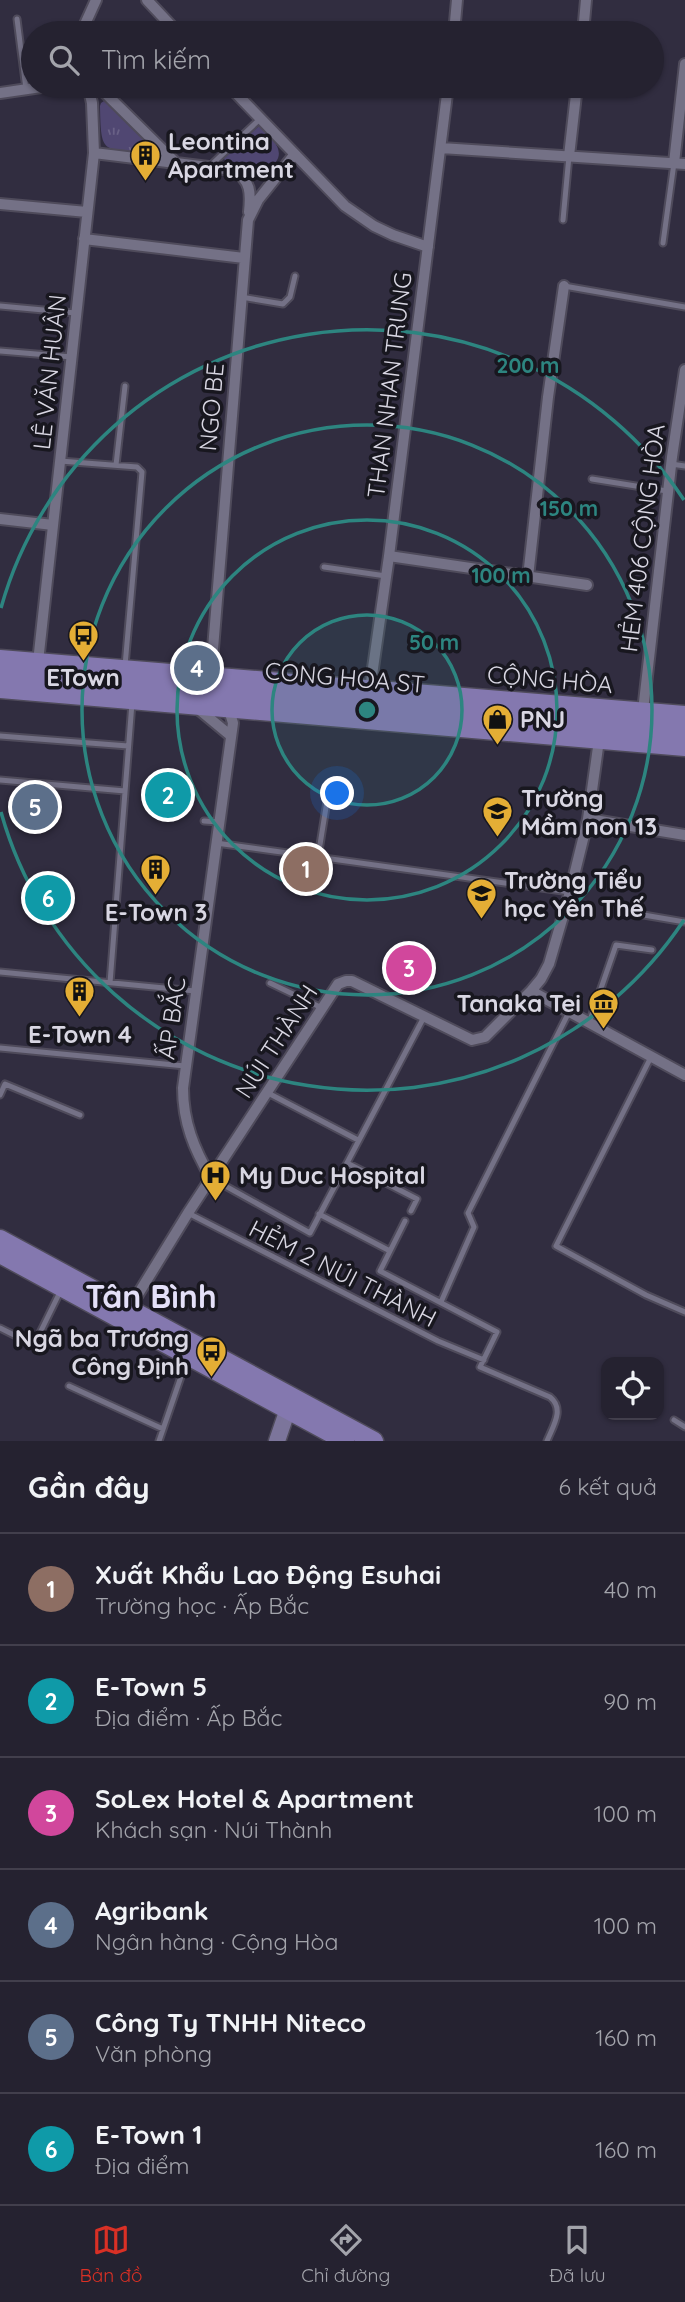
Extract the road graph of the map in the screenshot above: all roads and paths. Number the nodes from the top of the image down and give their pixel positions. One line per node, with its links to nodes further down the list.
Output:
1 (96, 0): 6 (street)
2 (147, 0): 7 (street)
3 (457, 0): 8 (street)
4 (586, 0): 9 (street)
5 (17, 19): 10 (lane)
6 (86, 21)
7 (167, 21)
8 (455, 21)
9 (584, 21)
10 (21, 51)
11 (685, 64): 25 (street)
12 (21, 91): 13 (street)
13 (0, 93)
14 (90, 98): 21 (street, LÊ VĂN HUÂN)
15 (110, 98): 24 (street)
16 (240, 98): 19 (street)
17 (447, 98): 20 (street, THAN NHAN TRUNG)
18 (576, 98): 23 (street)
19 (260, 119): 22 (street); 26 (lane)
20 (441, 148): 23 (street); 35 (street, THAN NHAN TRUNG)
21 (93, 153): 24 (street); 30 (street, LÊ VĂN HUÂN)
22 (295, 155): 28 (street, NGO BE); 35 (street)
23 (569, 156): 25 (street); 32 (lane)
24 (174, 161): 26 (street)
25 (680, 163): 34 (lane)
26 (210, 166): 27 (street)
27 (222, 167): 28 (street); 31 (street)
28 (279, 174): 31 (street, NGO BE)
29 (0, 204): 30 (street)
30 (87, 212): 33 (street, LÊ VĂN HUÂN)
31 (248, 220): 36 (street, NGO BE)
32 (564, 220)
33 (84, 239): 36 (street); 42 (street, LÊ VĂN HUÂN)
34 (663, 243)
35 (428, 247): 55 (street, THAN NHAN TRUNG)
36 (244, 258): 39 (street, NGO BE)
37 (295, 275): 39 (lane)
38 (564, 286): 41 (lane); 58 (street)
39 (241, 297): 66 (street, NGO BE)
40 (0, 306): 42 (lane)
41 (685, 307)
42 (76, 313): 44 (street, LÊ VĂN HUÂN)
43 (0, 351): 44 (lane)
44 (72, 357): 47 (street, LÊ VĂN HUÂN)
45 (685, 372): 48 (street, HẺM 406 CỘNG HÒA)
46 (125, 386): 49 (lane)
47 (60, 461): 49 (lane); 54 (street, LÊ VĂN HUÂN)
48 (671, 464): 50 (lane); 52 (street, HẺM 406 CỘNG HÒA)
49 (116, 466): 62 (lane)
50 (685, 466)
51 (592, 479): 52 (lane)
52 (667, 491): 69 (street, HẺM 406 CỘNG HÒA)
53 (0, 519): 54 (street)
54 (53, 524): 61 (street, LÊ VĂN HUÂN)
55 (389, 556): 57 (street, THAN NHAN TRUNG); 58 (street)
56 (324, 567): 57 (lane)
57 (386, 576): 65 (street, THAN NHAN TRUNG)
58 (528, 577): 59 (street)
59 (587, 585)
60 (0, 659): 61 (main road)
61 (38, 662): 62 (main road)
62 (125, 670): 66 (main road)
63 (0, 674): 66 (main road, CONG HOA ST)
64 (0, 689): 67 (main road)
65 (370, 689): 66 (main road, CONG HOA ST); 69 (main road, CỘNG HÒA)
66 (223, 692): 68 (main road); 71 (main road, CONG HOA ST); 73 (street, ẤP BẮC); 74 (main road, CONG HOA ST)
67 (132, 700): 68 (main road); 75 (lane)
68 (194, 705): 73 (street)
69 (643, 711): 70 (main road, CỘNG HÒA)
70 (685, 715)
71 (685, 730)
72 (0, 736): 75 (lane)
73 (232, 736): 82 (street, ẤP BẮC)
74 (599, 740): 76 (main road, CONG HOA ST); 80 (street, NÚI THÀNH)
75 (128, 746): 78 (lane)
76 (685, 747)
77 (0, 780): 78 (lane)
78 (125, 791): 91 (lane)
79 (327, 801): 85 (lane)
80 (588, 819): 83 (street); 86 (street, NÚI THÀNH)
81 (204, 821): 82 (lane)
82 (219, 822): 84 (street, ẤP BẮC)
83 (685, 832)
84 (216, 843): 85 (lane); 93 (street, ẤP BẮC)
85 (318, 857): 86 (lane)
86 (570, 892): 94 (street, NÚI THÀNH)
87 (632, 913): 88 (lane)
88 (685, 922)
89 (652, 950): 98 (lane)
90 (0, 972): 91 (lane)
91 (110, 983): 93 (lane)
92 (270, 983): 95 (lane)
93 (195, 991): 101 (street, ẤP BẮC)
94 (531, 991): 96 (street); 97 (street, NÚI THÀNH)
95 (322, 1008): 97 (street, NÚI THÀNH); 103 (street, NÚI THÀNH)
96 (569, 1012): 98 (street); 117 (lane)
97 (424, 1016): 106 (lane)
98 (589, 1023): 100 (street)
99 (0, 1048): 101 (lane)
100 (651, 1057): 102 (street); 118 (lane)
101 (185, 1066): 108 (street, ẤP BẮC)
102 (685, 1075)
103 (267, 1092): 106 (lane); 108 (street, NÚI THÀNH)
104 (0, 1095): 105 (lane)
105 (80, 1115)
106 (358, 1140): 107 (lane)
107 (346, 1163): 109 (lane); 111 (lane)
108 (211, 1178): 110 (street); 111 (lane)
109 (411, 1211)
110 (188, 1213): 119 (street); 122 (lane, HẺM 2 NÚI THÀNH)
111 (319, 1214): 114 (lane)
112 (405, 1221): 114 (lane)
113 (0, 1239): 119 (main road)
114 (390, 1251): 117 (lane)
115 (0, 1254): 116 (main road)
116 (62, 1287): 119 (main road); 120 (lane)
117 (441, 1303): 122 (lane)
118 (685, 1312)
119 (126, 1315): 121 (main road); 124 (main road)
120 (0, 1328)
121 (188, 1356): 124 (main road); 127 (lane)
122 (484, 1360): 132 (lane)
123 (69, 1386): 127 (lane)
124 (290, 1404): 129 (street); 130 (main road); 131 (main road)
125 (674, 1420): 126 (lane)
126 (685, 1427)
127 (163, 1429): 128 (lane)
128 (159, 1441)
129 (278, 1441)
130 (345, 1441)
131 (374, 1441)
132 (547, 1441)

